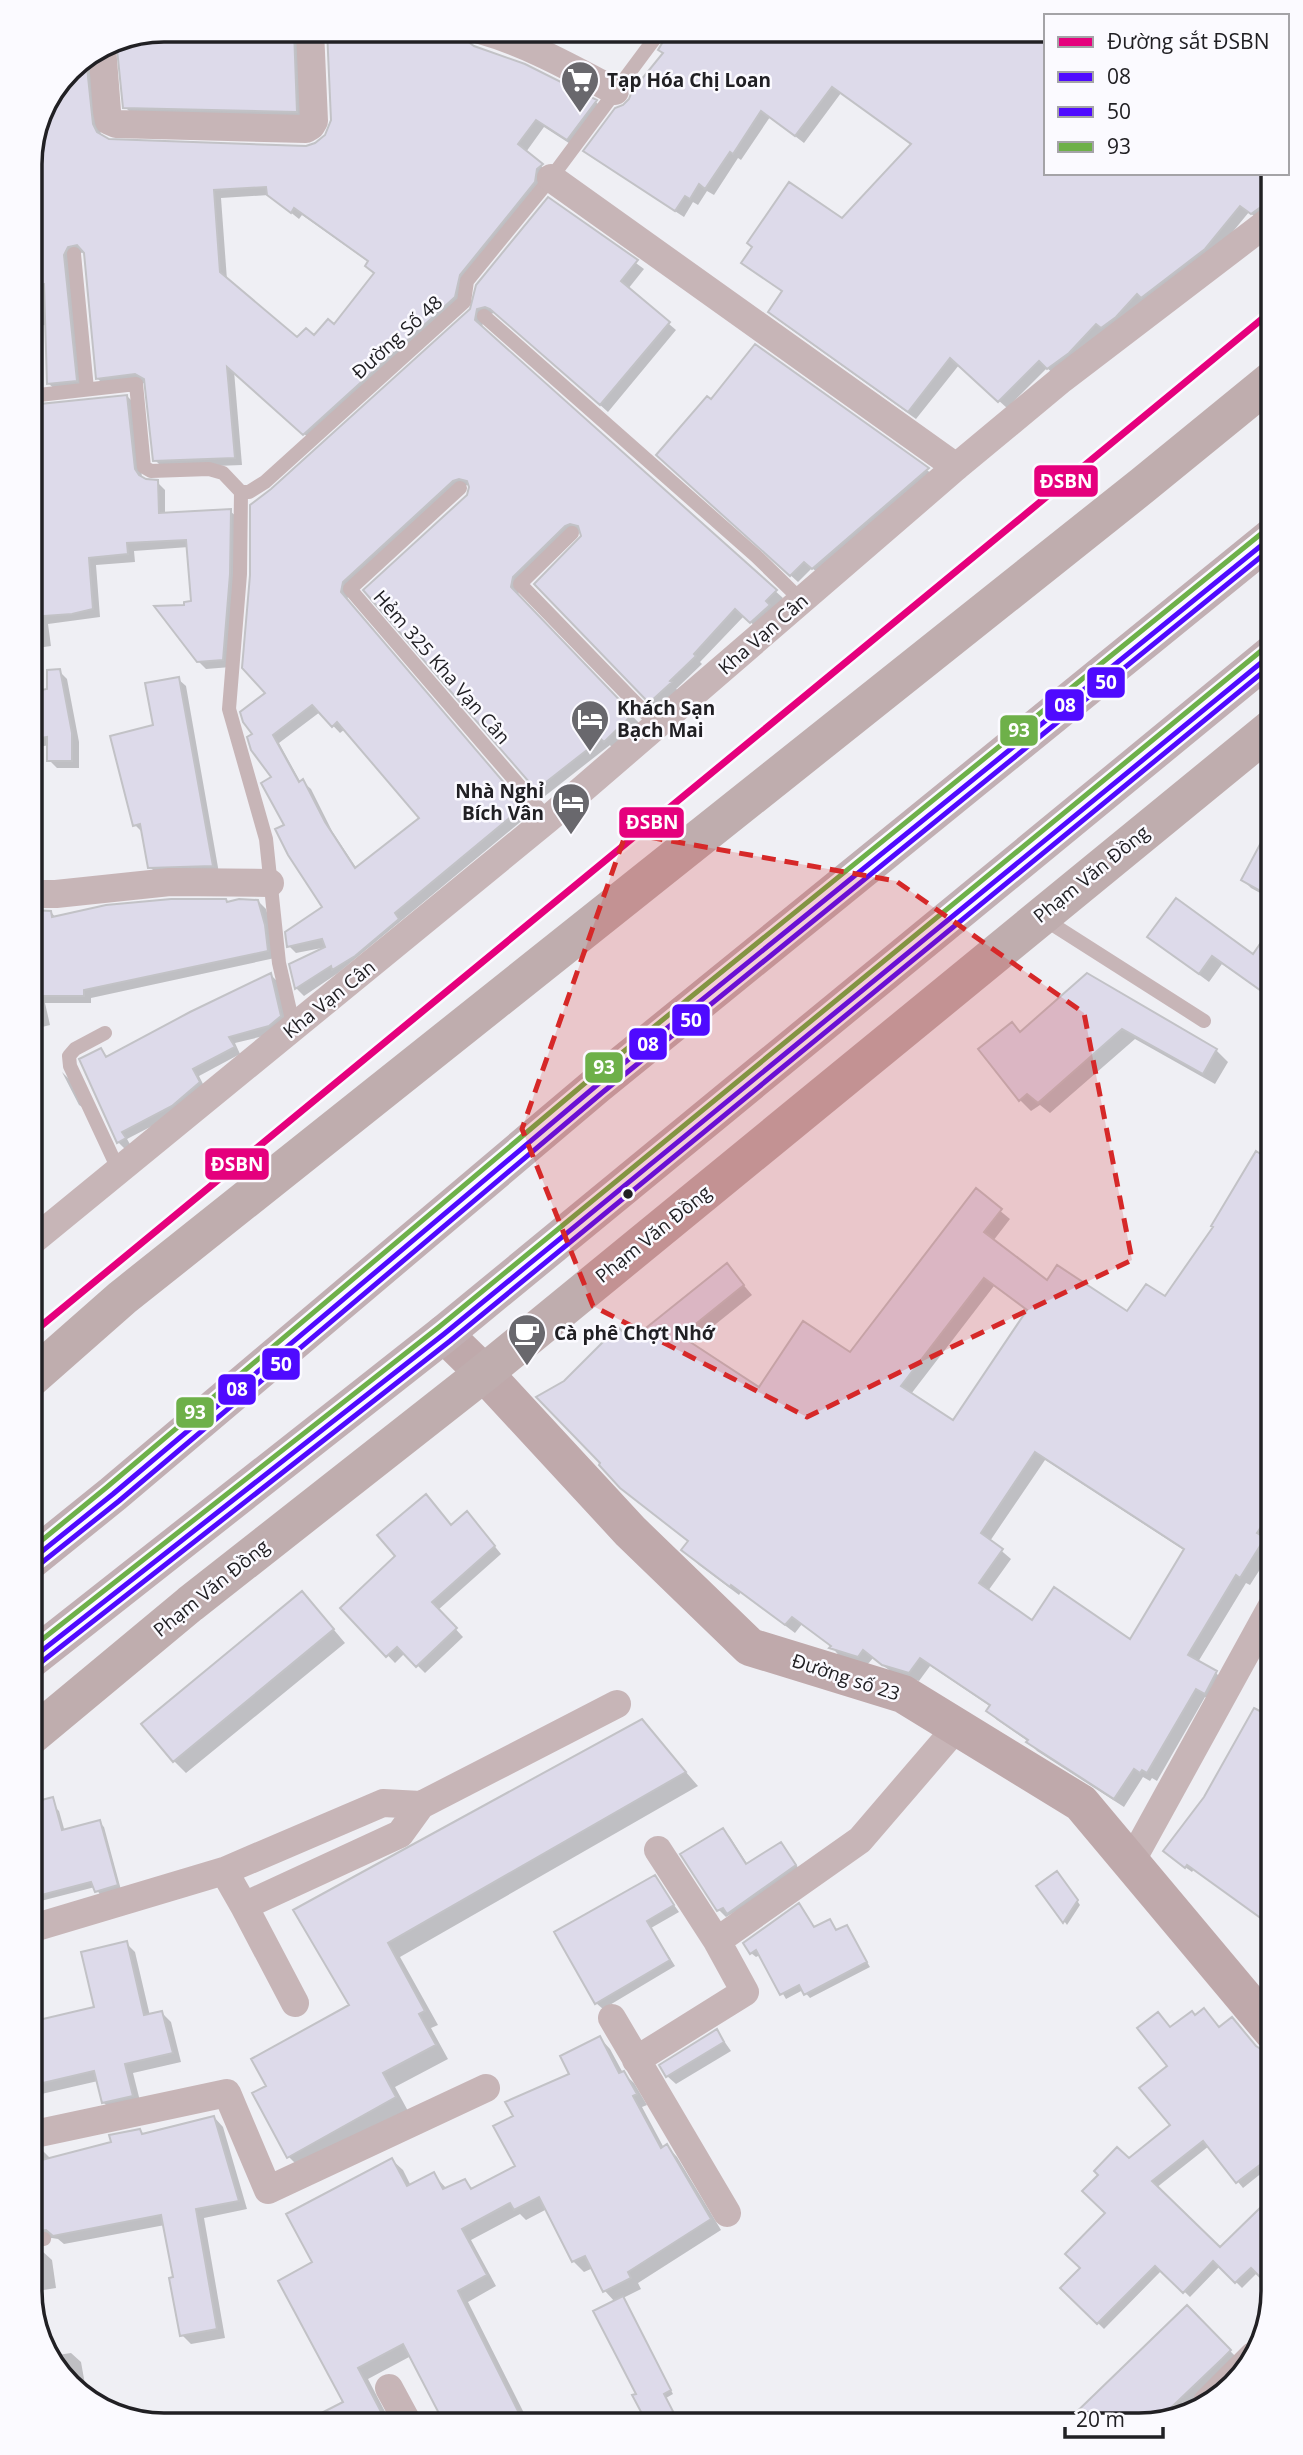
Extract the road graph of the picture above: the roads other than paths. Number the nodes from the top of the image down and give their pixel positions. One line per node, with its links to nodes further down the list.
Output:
1 (311, 42): 4 (street)
2 (515, 42): 5 (street)
3 (653, 42): 5 (lane, Đường Số 48)
4 (103, 59)
5 (615, 91): 6 (lane, Đường Số 48)
6 (551, 178): 13 (street); 15 (lane, Đường Số 48)
7 (1261, 227): 13 (street, Kha Vạn Cân)
8 (74, 254): 10 (lane)
9 (484, 316): 18 (lane)
10 (87, 389): 12 (lane); 15 (lane)
11 (1261, 389): 32 (main road)
12 (42, 395)
13 (956, 467): 18 (street, Kha Vạn Cân)
14 (460, 488): 22 (lane, Hẻm 325 Kha Vạn Cân)
15 (241, 492): 23 (lane)
16 (572, 533): 20 (lane)
17 (1261, 546): 34 (highway)
18 (802, 601): 20 (street, Kha Vạn Cân)
19 (1261, 663): 31 (highway)
20 (657, 725): 22 (street, Kha Vạn Cân)
21 (1261, 737): 25 (main road, Phạm Văn Đồng)
22 (548, 819): 27 (street, Kha Vạn Cân)
23 (270, 883): 24 (street); 27 (lane)
24 (42, 892)
25 (1040, 917): 26 (lane); 33 (main road, Phạm Văn Đồng)
26 (1204, 1021)
27 (294, 1028): 29 (street, Kha Vạn Cân)
28 (106, 1033): 29 (lane)
29 (119, 1171): 30 (street, Kha Vạn Cân)
30 (42, 1233)
31 (444, 1334): 33 (street, Đường số 23); 36 (highway)
32 (42, 1368)
33 (484, 1373): 38 (main road, Phạm Văn Đồng); 39 (street, Đường số 23)
34 (42, 1551)
35 (1261, 1626): 42 (street)
36 (42, 1651)
37 (617, 1704): 40 (street)
38 (42, 1727)
39 (957, 1727): 42 (street, Đường số 23); 46 (street)
40 (421, 1805): 43 (street); 44 (street)
41 (658, 1850): 46 (street)
42 (1131, 1863): 49 (street, Đường số 23)
43 (224, 1871): 44 (street); 45 (street)
44 (244, 1906): 47 (street)
45 (42, 1925)
46 (717, 1941): 50 (street)
47 (295, 2003)
48 (612, 2018): 50 (street)
49 (1261, 2018)
50 (636, 2060): 53 (street)
51 (486, 2088): 52 (street)
52 (42, 2132)
53 (727, 2213)
54 (389, 2388): 55 (street)
55 (403, 2413)

